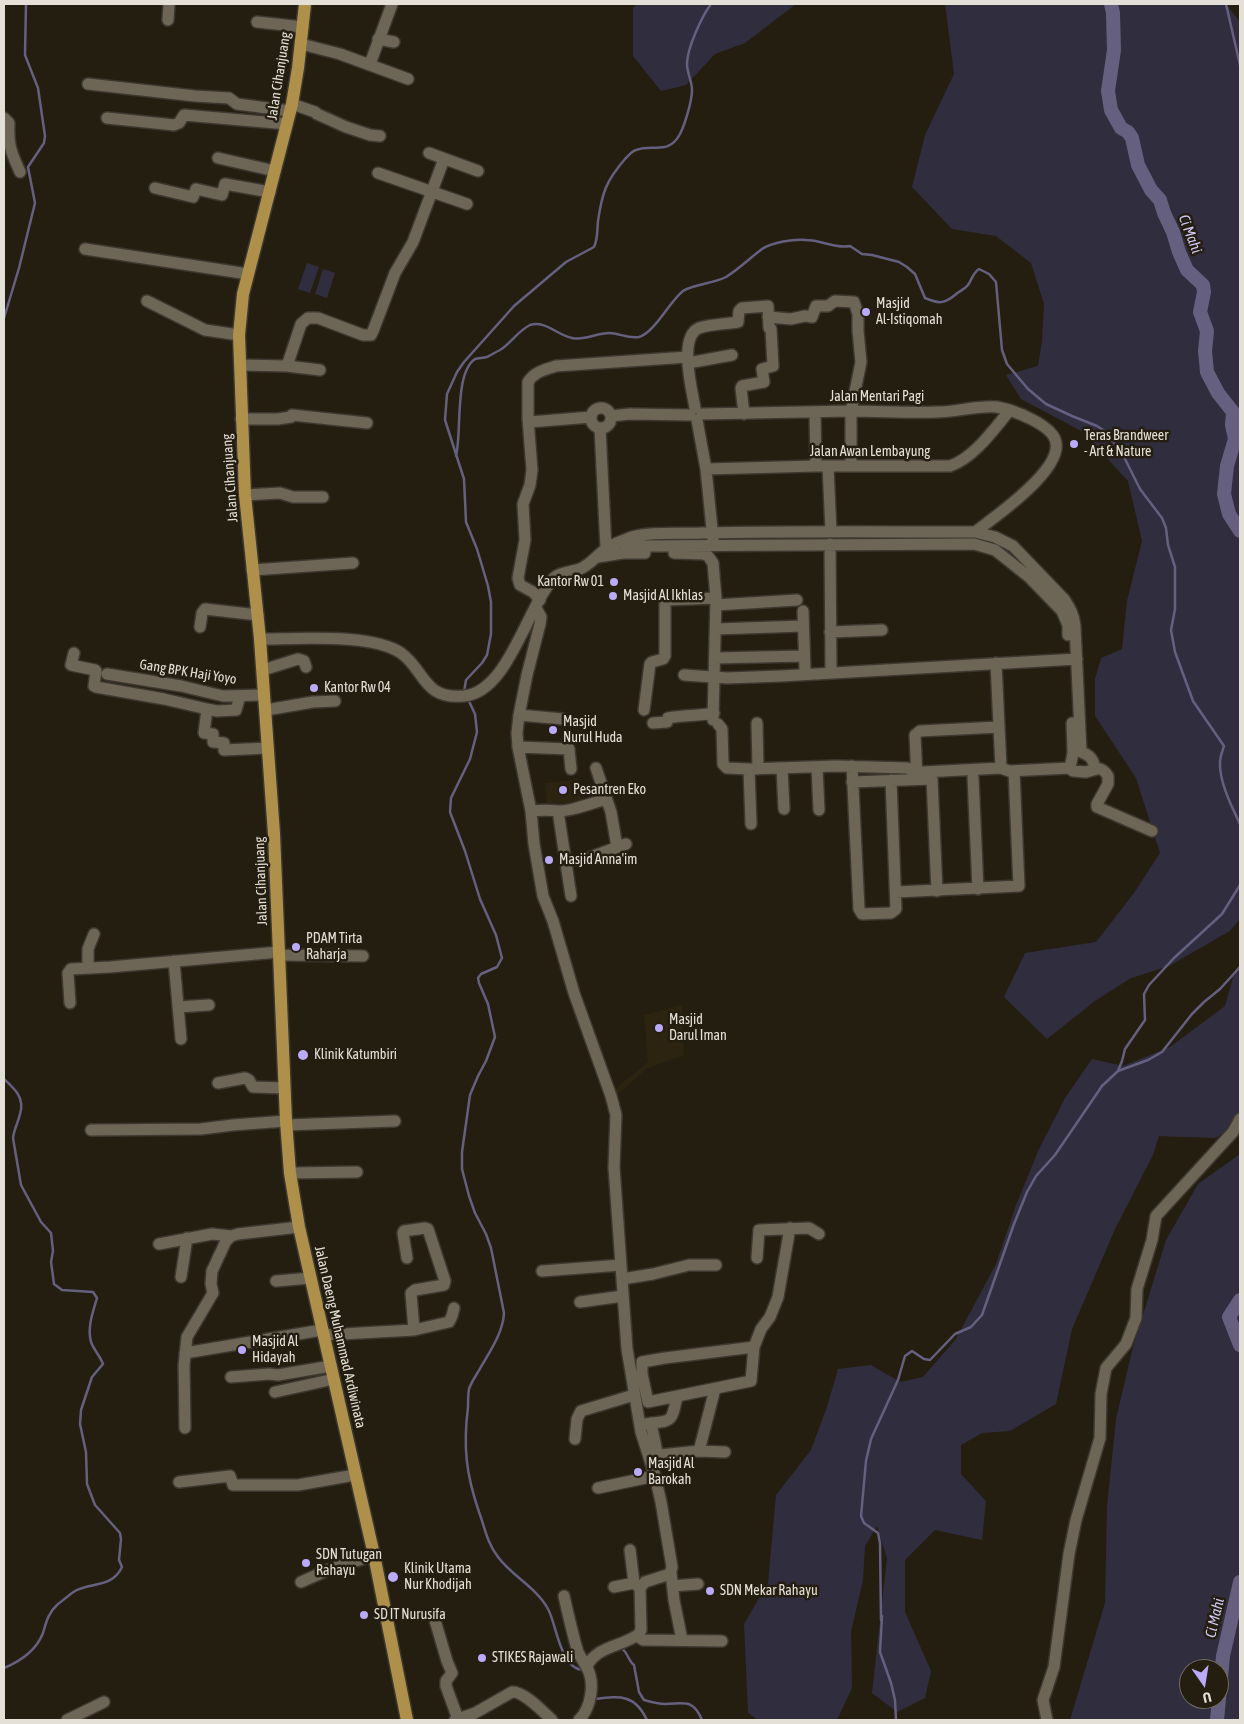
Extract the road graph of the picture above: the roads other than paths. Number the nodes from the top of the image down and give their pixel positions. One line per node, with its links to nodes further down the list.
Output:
1 (169, 4): 4 (street)
2 (305, 4): 6 (main road, Jalan Cihanjuang)
3 (392, 4): 7 (street)
4 (168, 20)
5 (256, 22): 6 (street)
6 (303, 27): 9 (main road, Jalan Cihanjuang)
7 (378, 39): 8 (street); 10 (street)
8 (394, 42)
9 (301, 44): 10 (street); 13 (main road, Jalan Cihanjuang)
10 (370, 64): 11 (street)
11 (408, 79)
12 (88, 84): 13 (street)
13 (291, 107): 17 (main road, Jalan Cihanjuang); 18 (street)
14 (4, 118): 24 (street)
15 (107, 118): 17 (street)
16 (239, 124): 17 (street)
17 (286, 126): 22 (main road, Jalan Cihanjuang)
18 (380, 136)
19 (429, 153): 21 (street)
20 (218, 158): 22 (street)
21 (444, 159): 23 (street); 27 (street)
22 (275, 171): 28 (main road, Jalan Cihanjuang)
23 (478, 171)
24 (20, 172)
25 (378, 174): 27 (street)
26 (155, 188): 28 (street)
27 (432, 191): 29 (street); 38 (street)
28 (270, 192): 31 (main road, Jalan Cihanjuang)
29 (467, 204)
30 (85, 249): 31 (street)
31 (248, 274): 34 (main road, Jalan Cihanjuang)
32 (147, 301): 34 (street)
33 (768, 317): 36 (street); 41 (street); 44 (street)
34 (239, 335): 37 (main road, Jalan Cihanjuang)
35 (732, 355): 36 (street)
36 (688, 360): 43 (street); 48 (street)
37 (240, 365): 38 (street); 47 (main road, Jalan Cihanjuang)
38 (287, 366): 39 (street)
39 (320, 370)
40 (1010, 410): 41 (street, Jalan Mentari Pagi); 53 (street, Jalan Awan Lembayung); 58 (street, Jalan Mentari Pagi)
41 (851, 411): 42 (street, Jalan Mentari Pagi); 53 (street)
42 (815, 412): 44 (street, Jalan Mentari Pagi); 51 (street)
43 (696, 414): 44 (street, Jalan Mentari Pagi); 45 (street, Jalan Mentari Pagi); 54 (street)
44 (744, 414)
45 (611, 416): 46 (street); 50 (street)
46 (591, 417): 48 (street); 50 (street)
47 (241, 419): 49 (street); 55 (main road, Jalan Cihanjuang)
48 (530, 422): 68 (street)
49 (367, 423)
50 (600, 428): 63 (street)
51 (816, 466): 52 (street, Jalan Awan Lembayung); 54 (street, Jalan Awan Lembayung)
52 (828, 466): 53 (street, Jalan Awan Lembayung); 57 (street)
53 (851, 466)
54 (706, 469): 59 (street)
55 (245, 495): 56 (street); 66 (main road, Jalan Cihanjuang)
56 (323, 497)
57 (832, 532): 58 (street); 59 (street); 61 (street)
58 (975, 532): 69 (street)
59 (713, 533): 60 (street); 62 (street)
60 (619, 542): 62 (street); 63 (street)
61 (831, 544): 62 (street); 69 (street); 75 (street)
62 (713, 546)
63 (606, 548): 64 (street)
64 (598, 557): 67 (street); 68 (street)
65 (353, 563): 66 (street)
66 (252, 570): 70 (main road, Jalan Cihanjuang)
67 (716, 602): 71 (street); 73 (street); 94 (street)
68 (538, 604): 76 (street); 95 (street)
69 (1066, 609): 80 (street)
70 (258, 615): 72 (street); 76 (main road, Jalan Cihanjuang)
71 (803, 626): 73 (street); 78 (street)
72 (200, 627)
73 (716, 629): 79 (street)
74 (882, 630): 75 (street)
75 (830, 632): 85 (street)
76 (260, 639): 83 (main road, Jalan Cihanjuang)
77 (74, 653): 92 (street)
78 (804, 656): 79 (street); 84 (street)
79 (715, 658): 88 (street)
80 (1073, 659): 81 (street); 103 (street)
81 (996, 664): 85 (street); 100 (street)
82 (306, 667): 83 (street)
83 (263, 670): 89 (main road, Jalan Cihanjuang)
84 (805, 670)
85 (831, 673): 88 (street)
86 (108, 674): 90 (street, Gang BPK Haji Yoyo)
87 (684, 675): 88 (street)
88 (715, 676): 97 (street)
89 (264, 695): 90 (street, Gang BPK Haji Yoyo); 93 (main road, Jalan Cihanjuang)
90 (240, 696): 92 (street)
91 (335, 701): 93 (street)
92 (207, 709): 102 (street)
93 (266, 710): 102 (main road, Jalan Cihanjuang)
94 (644, 710)
95 (519, 715): 96 (street); 101 (street)
96 (563, 719)
97 (715, 719): 98 (street); 111 (street)
98 (653, 723)
99 (757, 723): 111 (street)
100 (999, 727): 112 (street); 113 (street)
101 (518, 747): 110 (street); 121 (street)
102 (268, 748): 131 (main road, Jalan Cihanjuang)
103 (1077, 752): 108 (street); 109 (street)
104 (852, 766): 105 (street); 113 (street); 117 (street)
105 (817, 767): 107 (street); 120 (street)
106 (596, 768): 118 (street)
107 (782, 768): 111 (street); 119 (street)
108 (1070, 768): 109 (street); 112 (street)
109 (1095, 768): 124 (street)
110 (571, 769)
111 (754, 769): 123 (street)
112 (1008, 770): 113 (street); 114 (street); 126 (street)
113 (917, 776): 115 (street); 116 (street)
114 (973, 777): 115 (street); 126 (street)
115 (932, 779): 127 (street)
116 (891, 780): 117 (street); 128 (street)
117 (852, 782): 128 (street)
118 (606, 799): 122 (street); 125 (street)
119 (784, 809)
120 (819, 810)
121 (531, 811): 122 (street); 155 (street)
122 (558, 811): 129 (street)
123 (751, 824)
124 (1152, 832)
125 (580, 861)
126 (978, 889): 127 (street)
127 (937, 891): 128 (street)
128 (896, 892)
129 (571, 896)
130 (94, 934): 134 (street)
131 (279, 954): 132 (street); 133 (street); 140 (main road, Jalan Daeng Muhammad Ardiwinata)
132 (363, 956)
133 (174, 961): 134 (street); 137 (street)
134 (88, 968): 135 (street)
135 (70, 1003)
136 (209, 1005): 137 (street)
137 (178, 1007): 138 (street)
138 (181, 1039)
139 (218, 1082): 140 (street)
140 (284, 1088): 143 (main road, Jalan Daeng Muhammad Ardiwinata)
141 (1240, 1120): 205 (street)
142 (395, 1121): 143 (street)
143 (286, 1123): 144 (street); 146 (main road, Jalan Daeng Muhammad Ardiwinata)
144 (91, 1130)
145 (357, 1172): 146 (street)
146 (290, 1173): 147 (main road, Jalan Daeng Muhammad Ardiwinata)
147 (299, 1227): 150 (street); 159 (main road, Jalan Daeng Muhammad Ardiwinata)
148 (790, 1228): 149 (street); 154 (street); 167 (street)
149 (819, 1234)
150 (231, 1236): 151 (street); 168 (street)
151 (187, 1238): 152 (street); 158 (street)
152 (159, 1244)
153 (407, 1258): 165 (street)
154 (758, 1258)
155 (621, 1265): 157 (street); 160 (street)
156 (716, 1265): 160 (street)
157 (542, 1271)
158 (181, 1277)
159 (311, 1278): 161 (street); 166 (main road, Jalan Daeng Muhammad Ardiwinata)
160 (622, 1279): 162 (street)
161 (276, 1281)
162 (622, 1296): 163 (street); 174 (street)
163 (580, 1302)
164 (454, 1308): 165 (street)
165 (414, 1330): 166 (street)
166 (323, 1332): 168 (street); 169 (main road, Jalan Daeng Muhammad Ardiwinata)
167 (754, 1347): 172 (street); 175 (street)
168 (185, 1354): 177 (street)
169 (331, 1366): 170 (street); 171 (main road, Jalan Daeng Muhammad Ardiwinata)
170 (231, 1377)
171 (334, 1379): 173 (street); 181 (main road, Jalan Daeng Muhammad Ardiwinata)
172 (715, 1389): 175 (street); 179 (street)
173 (275, 1392)
174 (634, 1395): 176 (street); 178 (street)
175 (677, 1396): 176 (street)
176 (645, 1423): 179 (street); 182 (street)
177 (185, 1428)
178 (575, 1439)
179 (699, 1451): 180 (street)
180 (725, 1452)
181 (356, 1475): 183 (street); 186 (main road, Jalan Daeng Muhammad Ardiwinata)
182 (655, 1476): 184 (street); 187 (street)
183 (179, 1482)
184 (598, 1488)
185 (630, 1550): 190 (street)
186 (374, 1555): 188 (street); 201 (main road, Jalan Daeng Muhammad Ardiwinata)
187 (671, 1573): 190 (street); 191 (street)
188 (301, 1582)
189 (698, 1584): 191 (street)
190 (637, 1586): 192 (street); 195 (street)
191 (673, 1586): 196 (street)
192 (614, 1587)
193 (564, 1596): 198 (street)
194 (434, 1617): 202 (street)
195 (637, 1636): 196 (street); 198 (street)
196 (682, 1640): 197 (street)
197 (722, 1641)
198 (587, 1666): 204 (street)
199 (104, 1702): 200 (street)
200 (67, 1720)
201 (407, 1720)
202 (457, 1720): 203 (street)
203 (552, 1720)
204 (579, 1720)
205 (1047, 1720)

